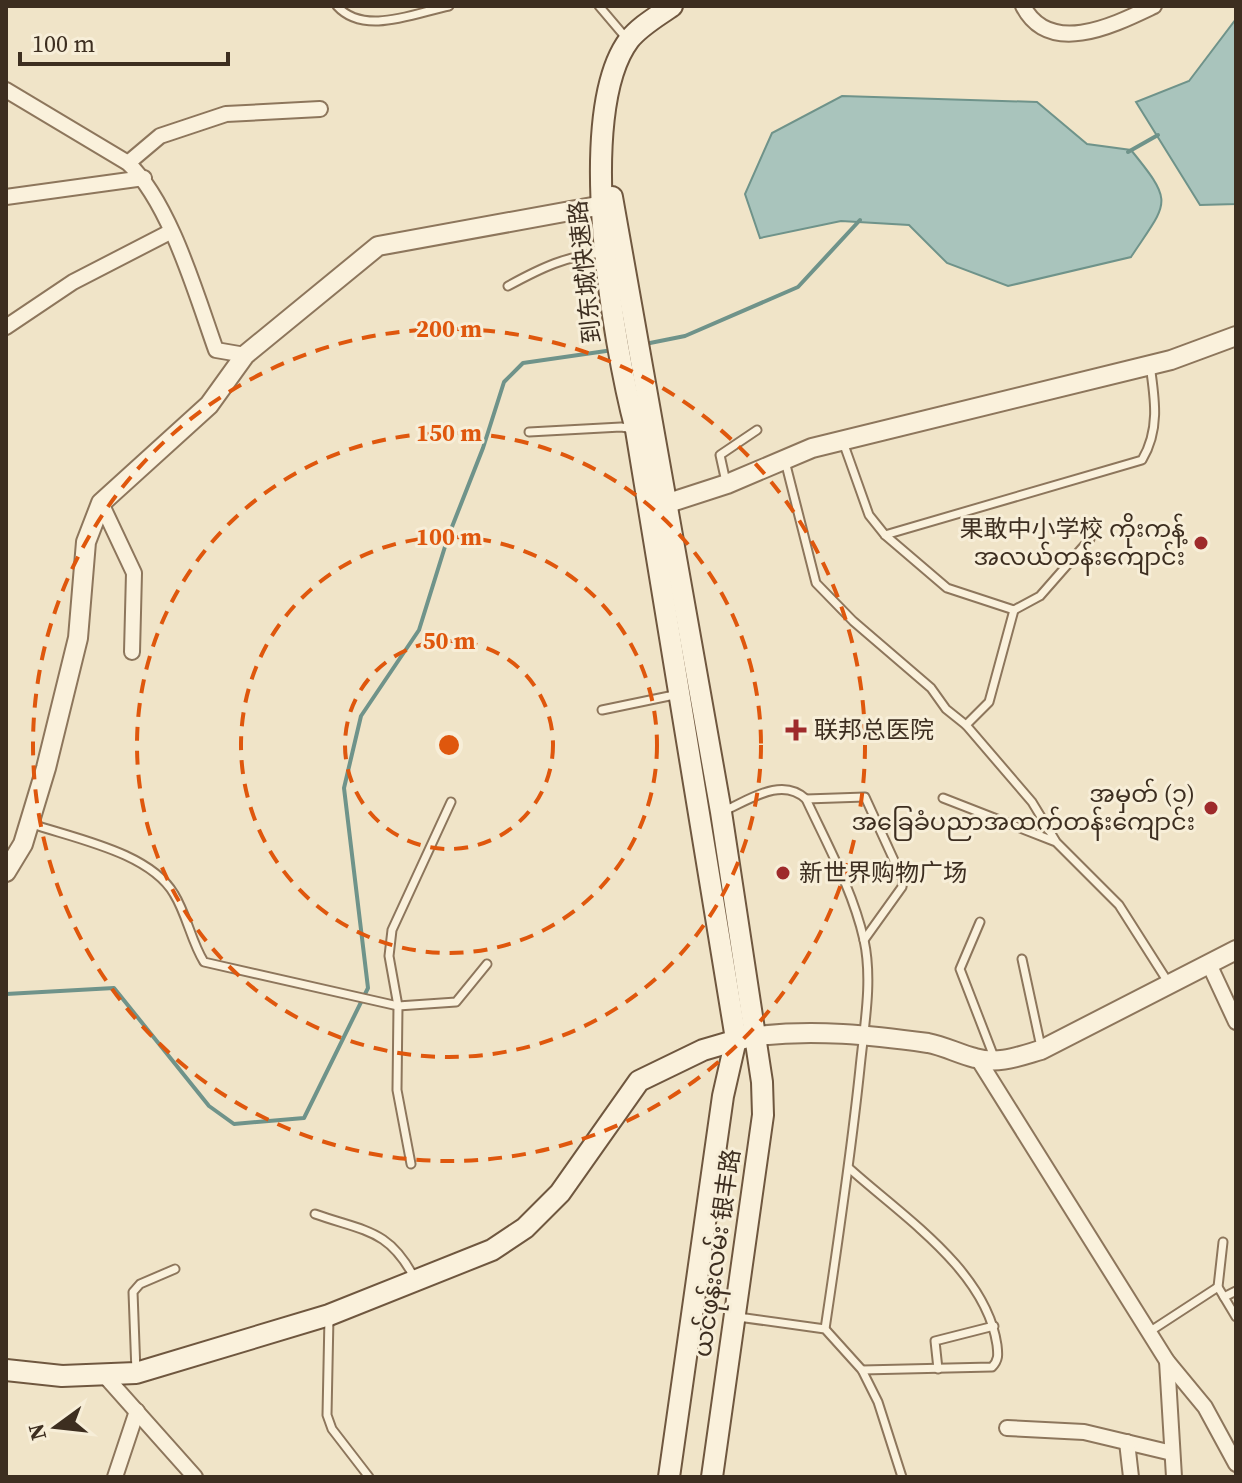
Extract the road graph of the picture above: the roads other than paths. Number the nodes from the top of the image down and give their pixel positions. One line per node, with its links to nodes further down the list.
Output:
1 (337, 6): 2 (lane)
2 (449, 6)
3 (599, 6): 7 (lane)
4 (672, 6): 7 (main road, 到东城快速路)
5 (1023, 6): 6 (street)
6 (1154, 6)
7 (629, 41): 10 (main road, 到东城快速路)
8 (6, 90): 11 (street)
9 (320, 109): 11 (street)
10 (602, 151): 14 (main road, 到东城快速路); 19 (main road, 到东城快速路)
11 (128, 163): 12 (street)
12 (144, 178): 13 (street); 15 (street)
13 (6, 197)
14 (603, 205): 16 (main road, 到东城快速路); 21 (street)
15 (170, 232): 18 (street); 21 (street)
16 (607, 253): 17 (lane); 19 (main road, 到东城快速路)
17 (508, 286)
18 (6, 327)
19 (626, 329): 23 (main road, 到东城快速路); 30 (main road)
20 (1236, 336): 22 (street)
21 (245, 355): 29 (street)
22 (1150, 365): 26 (street); 31 (lane)
23 (636, 430): 25 (lane); 30 (main road, 到东城快速路)
24 (757, 430): 28 (lane)
25 (529, 432)
26 (842, 440): 27 (street); 31 (lane)
27 (784, 459): 28 (street); 37 (lane)
28 (727, 484): 30 (street)
29 (101, 503): 34 (street); 42 (street)
30 (659, 507): 35 (main road); 41 (main road)
31 (885, 535): 33 (lane)
32 (1090, 539): 33 (lane)
33 (1014, 610): 37 (lane)
34 (132, 652)
35 (681, 694): 36 (lane); 55 (main road)
36 (602, 710)
37 (966, 725): 43 (lane)
38 (943, 798): 43 (lane)
39 (806, 799): 41 (lane); 46 (lane); 46 (lane)
40 (451, 802): 52 (lane)
41 (721, 812): 55 (main road)
42 (30, 823): 44 (street); 52 (lane)
43 (1056, 842): 51 (lane)
44 (6, 872)
45 (980, 922): 57 (lane)
46 (864, 940): 54 (lane)
47 (1236, 950): 50 (street)
48 (1022, 959): 56 (lane)
49 (487, 964): 52 (lane)
50 (1209, 964): 51 (street); 53 (street)
51 (1170, 985): 56 (street)
52 (398, 1006): 58 (lane)
53 (1236, 1022)
54 (863, 1034): 55 (street); 57 (street); 59 (lane)
55 (746, 1037): 63 (main road); 68 (main road, ယင်ဖုန်းလမ်း 银丰路); 87 (main road, ယင်ဖုန်းလမ်း 银丰路)
56 (1041, 1050): 57 (street)
57 (986, 1060): 72 (street)
58 (411, 1164)
59 (849, 1168): 70 (lane); 71 (lane)
60 (315, 1214): 63 (lane)
61 (1223, 1242): 64 (lane)
62 (175, 1269): 77 (lane)
63 (417, 1282): 67 (main road)
64 (1218, 1287): 66 (lane); 72 (lane)
65 (1236, 1291): 66 (lane)
66 (1224, 1297): 69 (lane)
67 (329, 1315): 77 (main road); 86 (lane)
68 (735, 1317): 71 (lane); 88 (main road, ယင်ဖုန်းလမ်း 银丰路)
69 (1236, 1317)
70 (994, 1326): 74 (lane); 74 (lane)
71 (825, 1329): 76 (lane)
72 (1149, 1332): 73 (street)
73 (1167, 1361): 82 (street); 83 (street)
74 (938, 1369): 76 (lane)
75 (6, 1370): 78 (main road)
76 (862, 1370): 89 (lane)
77 (136, 1373): 78 (main road)
78 (105, 1376): 79 (street)
79 (137, 1411): 84 (street); 85 (street)
80 (1007, 1428): 81 (street)
81 (1127, 1442): 82 (street); 90 (street)
82 (1172, 1453): 91 (street)
83 (1236, 1464)
84 (115, 1477)
85 (195, 1477)
86 (369, 1477)
87 (669, 1477)
88 (712, 1477)
89 (902, 1477)
90 (1131, 1477)
91 (1174, 1477)

